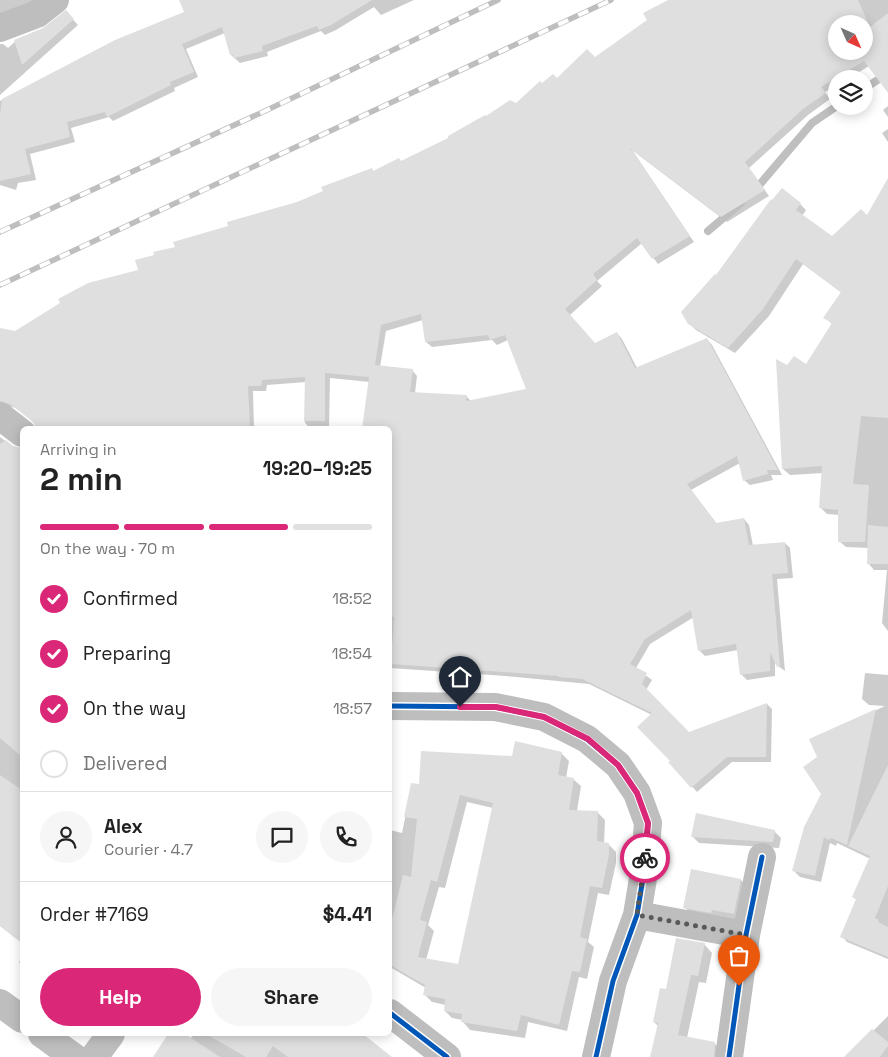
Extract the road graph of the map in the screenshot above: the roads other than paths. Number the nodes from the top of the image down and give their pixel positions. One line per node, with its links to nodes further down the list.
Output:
1 (55, 0): 2 (street)
2 (0, 28)
3 (0, 416): 4 (street)
4 (20, 431)
5 (392, 706): 7 (street)
6 (762, 857): 8 (street)
7 (637, 915): 8 (street); 17 (street)
8 (746, 935): 18 (street)
9 (0, 1003): 11 (street)
10 (392, 1015): 16 (street)
11 (20, 1018)
12 (45, 1036): 14 (street)
13 (110, 1036): 15 (street)
14 (74, 1057)
15 (94, 1057)
16 (446, 1057)
17 (596, 1057)
18 (729, 1057)

